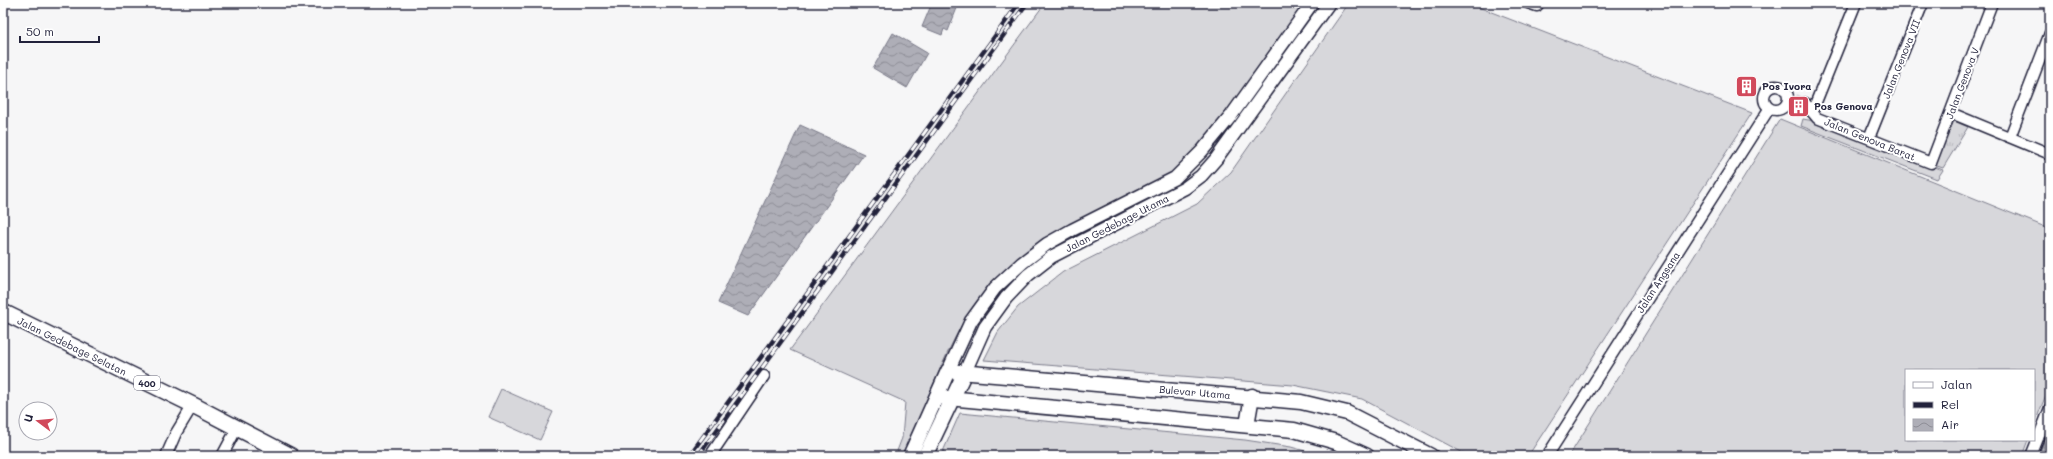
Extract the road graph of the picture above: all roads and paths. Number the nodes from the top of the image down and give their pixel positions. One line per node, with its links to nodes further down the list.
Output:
1 (1312, 3): 13 (street, Jalan Gedebage Utama)
2 (1330, 3): 15 (street, Jalan Gedebage Utama)
3 (1856, 3): 10 (street)
4 (1923, 3): 12 (street, Jalan Genova VII)
5 (1992, 3): 9 (street, Jalan Genova V)
6 (2050, 32): 11 (street)
7 (1806, 103): 10 (street)
8 (1769, 109): 8 (street); 36 (street, Jalan Angsana)
9 (1951, 113): 11 (street); 16 (street, Jalan Genova V)
10 (1810, 114): 12 (street, Jalan Genova Barat)
11 (2010, 137): 14 (street)
12 (1869, 138): 16 (street, Jalan Genova Barat)
13 (1202, 151): 15 (street); 18 (street, Jalan Gedebage Utama)
14 (2050, 154)
15 (1216, 159): 19 (street, Jalan Gedebage Utama)
16 (1931, 163)
17 (3, 312): 24 (main road, Jalan Gedebage Selatan / 400)
18 (948, 371): 19 (main road, Bulevar Utama); 22 (main road, Jalan Gedebage Utama)
19 (965, 372): 21 (main road, Bulevar Utama); 23 (main road, Jalan Gedebage Utama)
20 (764, 376): 31 (street)
21 (1252, 396): 26 (main road); 35 (main road, Bulevar Utama)
22 (937, 397): 23 (main road); 32 (main road, Jalan Gedebage Utama)
23 (952, 398): 26 (main road); 33 (main road, Jalan Gedebage Utama)
24 (193, 405): 27 (main road, Jalan Gedebage Selatan / 400); 28 (street)
25 (2050, 408): 37 (street)
26 (1247, 424): 34 (main road)
27 (237, 428): 29 (street); 30 (main road, Jalan Gedebage Selatan / 400)
28 (166, 456)
29 (222, 456)
30 (291, 456)
31 (710, 456)
32 (910, 456)
33 (925, 456)
34 (1367, 456)
35 (1431, 456)
36 (1546, 456)
37 (2031, 456)

